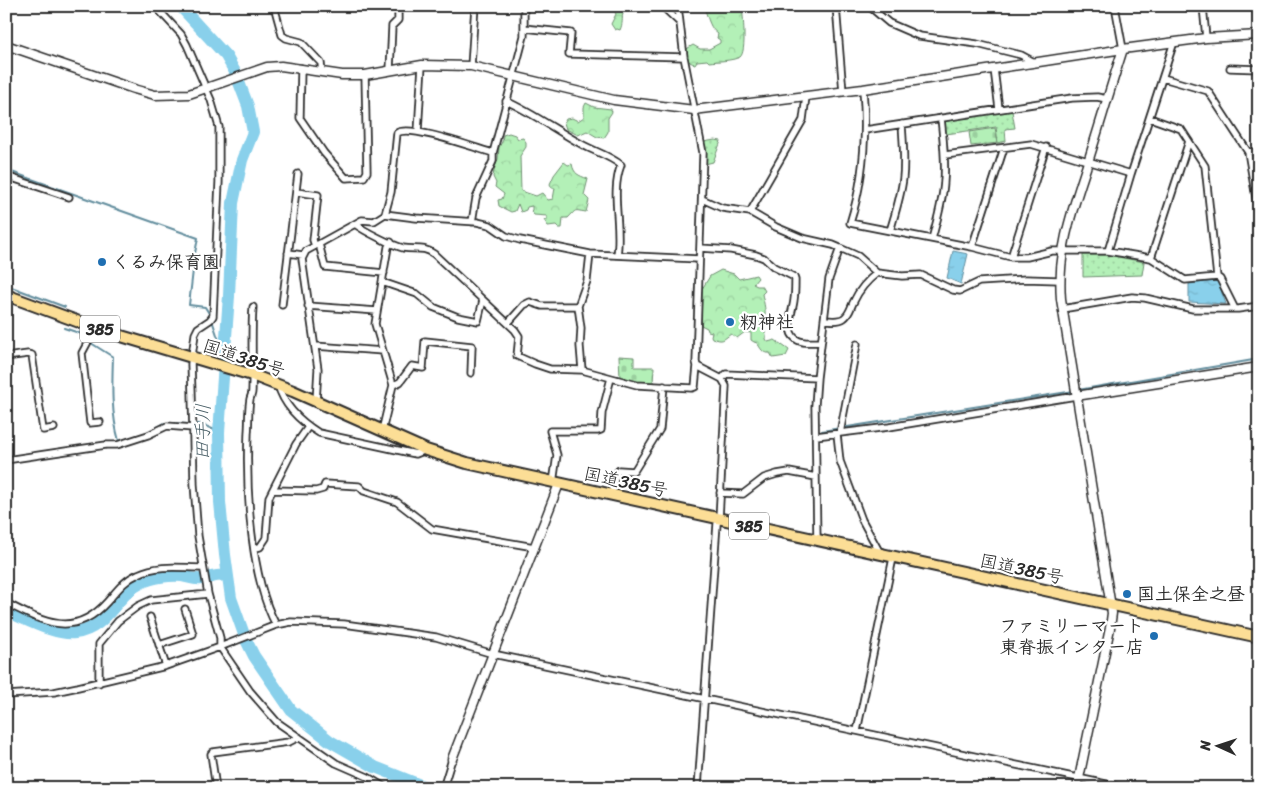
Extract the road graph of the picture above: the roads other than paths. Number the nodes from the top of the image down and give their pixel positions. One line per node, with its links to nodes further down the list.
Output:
1 (156, 6): 32 (street)
2 (274, 6): 28 (street)
3 (398, 6): 27 (street)
4 (475, 6): 22 (street)
5 (524, 6): 13 (street)
6 (662, 6): 12 (street)
7 (678, 6): 12 (street)
8 (836, 6): 34 (street)
9 (869, 6): 20 (street)
10 (1115, 6): 18 (street)
11 (1203, 6): 15 (street)
12 (679, 22): 19 (street)
13 (524, 28): 19 (street); 30 (street)
14 (1259, 35): 15 (street)
15 (1206, 38): 16 (street)
16 (1174, 42): 18 (street); 31 (street)
17 (6, 45): 32 (street)
18 (1122, 49): 20 (street); 36 (street)
19 (684, 57): 39 (street)
20 (1034, 62): 25 (street)
21 (422, 65): 22 (street); 27 (street); 44 (street)
22 (471, 66): 30 (street)
23 (301, 68): 28 (street); 29 (street); 32 (street)
24 (1230, 68): 26 (street)
25 (994, 69): 33 (street); 38 (street)
26 (1259, 69)
27 (390, 70): 29 (street)
28 (322, 72): 29 (street)
29 (365, 75)
30 (513, 75): 37 (street); 39 (street)
31 (1163, 78): 41 (street); 49 (street)
32 (208, 88): 103 (street)
33 (863, 89): 34 (street); 43 (street)
34 (843, 92): 35 (street)
35 (806, 97): 39 (street); 59 (street)
36 (1107, 99): 38 (street); 52 (street)
37 (506, 101): 50 (street); 76 (street)
38 (999, 109): 40 (street)
39 (694, 110): 58 (street)
40 (941, 118): 42 (street); 51 (street)
41 (1150, 118): 45 (street); 54 (street)
42 (902, 124): 43 (street); 64 (street)
43 (865, 130): 64 (street)
44 (418, 132): 50 (street); 60 (street)
45 (1188, 141): 78 (street); 82 (street)
46 (1046, 147): 47 (street); 52 (street); 77 (street)
47 (1004, 148): 51 (street); 68 (street)
48 (1259, 151): 49 (street)
49 (1248, 152): 61 (street)
50 (493, 153): 63 (street)
51 (945, 154): 65 (street)
52 (1088, 160): 54 (street); 71 (street)
53 (298, 174): 56 (street)
54 (1131, 174): 72 (street)
55 (6, 176): 57 (street)
56 (296, 192): 67 (street); 73 (street)
57 (69, 197)
58 (702, 199): 59 (street); 69 (street)
59 (750, 212): 70 (street)
60 (386, 214): 62 (street); 63 (street)
61 (1259, 215)
62 (358, 222): 66 (street); 67 (street)
63 (472, 222): 74 (street)
64 (890, 231): 65 (street)
65 (932, 239): 68 (street)
66 (391, 242): 80 (street); 86 (street)
67 (317, 245): 75 (street); 80 (street)
68 (972, 247): 77 (street)
69 (700, 248): 79 (street); 98 (street)
70 (840, 248): 81 (street); 95 (street)
71 (1061, 251): 72 (street); 77 (street); 83 (street)
72 (1108, 251): 78 (street)
73 (288, 253): 75 (street); 87 (street)
74 (590, 254): 76 (street); 89 (street)
75 (303, 255): 88 (street)
76 (617, 255): 79 (street)
77 (1011, 257)
78 (1151, 258): 82 (street)
79 (699, 259): 104 (street)
80 (384, 273): 84 (street)
81 (877, 273): 83 (street); 95 (street)
82 (1217, 277): 93 (street)
83 (1059, 280): 92 (street)
84 (382, 282): 86 (street); 94 (street)
85 (6, 295): 97 (highway, 国道385号 / 385)
86 (483, 300): 96 (street)
87 (282, 306)
88 (308, 306): 94 (street); 100 (street)
89 (578, 306): 96 (street); 106 (street)
90 (1259, 306): 93 (street)
91 (253, 307): 108 (street)
92 (1062, 309): 93 (street); 115 (street)
93 (1235, 309)
94 (377, 311): 101 (street)
95 (825, 320): 98 (street)
96 (508, 323): 106 (street)
97 (96, 328): 103 (highway, 国道385号 / 385); 117 (street)
98 (820, 342): 110 (street)
99 (857, 344): 122 (street)
100 (315, 346): 101 (street); 116 (street)
101 (383, 351): 113 (street)
102 (6, 357): 119 (street)
103 (194, 358): 108 (highway, 国道385号 / 385); 120 (street)
104 (697, 366): 111 (street); 114 (street)
105 (1259, 367): 115 (street)
106 (582, 370): 109 (street)
107 (471, 373): 113 (street)
108 (252, 376): 112 (highway, 国道385号 / 385); 134 (street)
109 (611, 378): 114 (street); 127 (street)
110 (817, 378): 111 (street); 123 (street)
111 (722, 379): 129 (street)
112 (278, 385): 116 (highway, 国道385号 / 385); 118 (street)
113 (393, 385): 121 (street)
114 (664, 386): 130 (street)
115 (1076, 396): 122 (street); 140 (street)
116 (316, 402): 121 (highway, 国道385号 / 385)
117 (100, 422)
118 (308, 427): 124 (street); 128 (street)
119 (54, 428)
120 (193, 428): 125 (street); 137 (street)
121 (382, 431): 124 (highway, 国道385号 / 385)
122 (839, 434): 123 (street); 135 (street)
123 (816, 436): 126 (street)
124 (426, 450): 127 (highway, 国道385号 / 385)
125 (6, 460)
126 (816, 477): 129 (street); 132 (street)
127 (556, 483): 130 (highway, 国道385号 / 385); 133 (street)
128 (273, 490): 133 (street); 134 (street)
129 (720, 494): 131 (street)
130 (611, 496): 131 (highway, 国道385号 / 385)
131 (720, 519): 132 (highway, 国道385号 / 385); 151 (street)
132 (817, 540): 135 (highway, 国道385号 / 385)
133 (534, 547): 147 (street)
134 (255, 548): 143 (street)
135 (881, 555): 136 (highway, 国道385号 / 385)
136 (893, 558): 140 (highway, 国道385号 / 385); 152 (street)
137 (202, 568): 138 (street); 139 (street)
138 (208, 594): 146 (street); 149 (street)
139 (6, 603)
140 (1110, 605): 144 (highway, 国道385号 / 385); 155 (street)
141 (185, 609): 145 (street)
142 (150, 616): 145 (street)
143 (274, 626): 146 (street); 147 (street)
144 (1259, 637)
145 (159, 646): 148 (street)
146 (223, 646): 148 (street); 153 (street)
147 (493, 654): 151 (street); 154 (street)
148 (166, 666): 149 (street)
149 (99, 683): 150 (street)
150 (6, 695)
151 (705, 699): 152 (street); 159 (street)
152 (857, 731): 155 (street)
153 (299, 737): 156 (street); 157 (street)
154 (452, 759): 158 (street)
155 (1079, 778): 160 (street); 161 (street)
156 (216, 788)
157 (386, 788)
158 (443, 788)
159 (698, 788)
160 (1077, 788)
161 (1125, 788)

